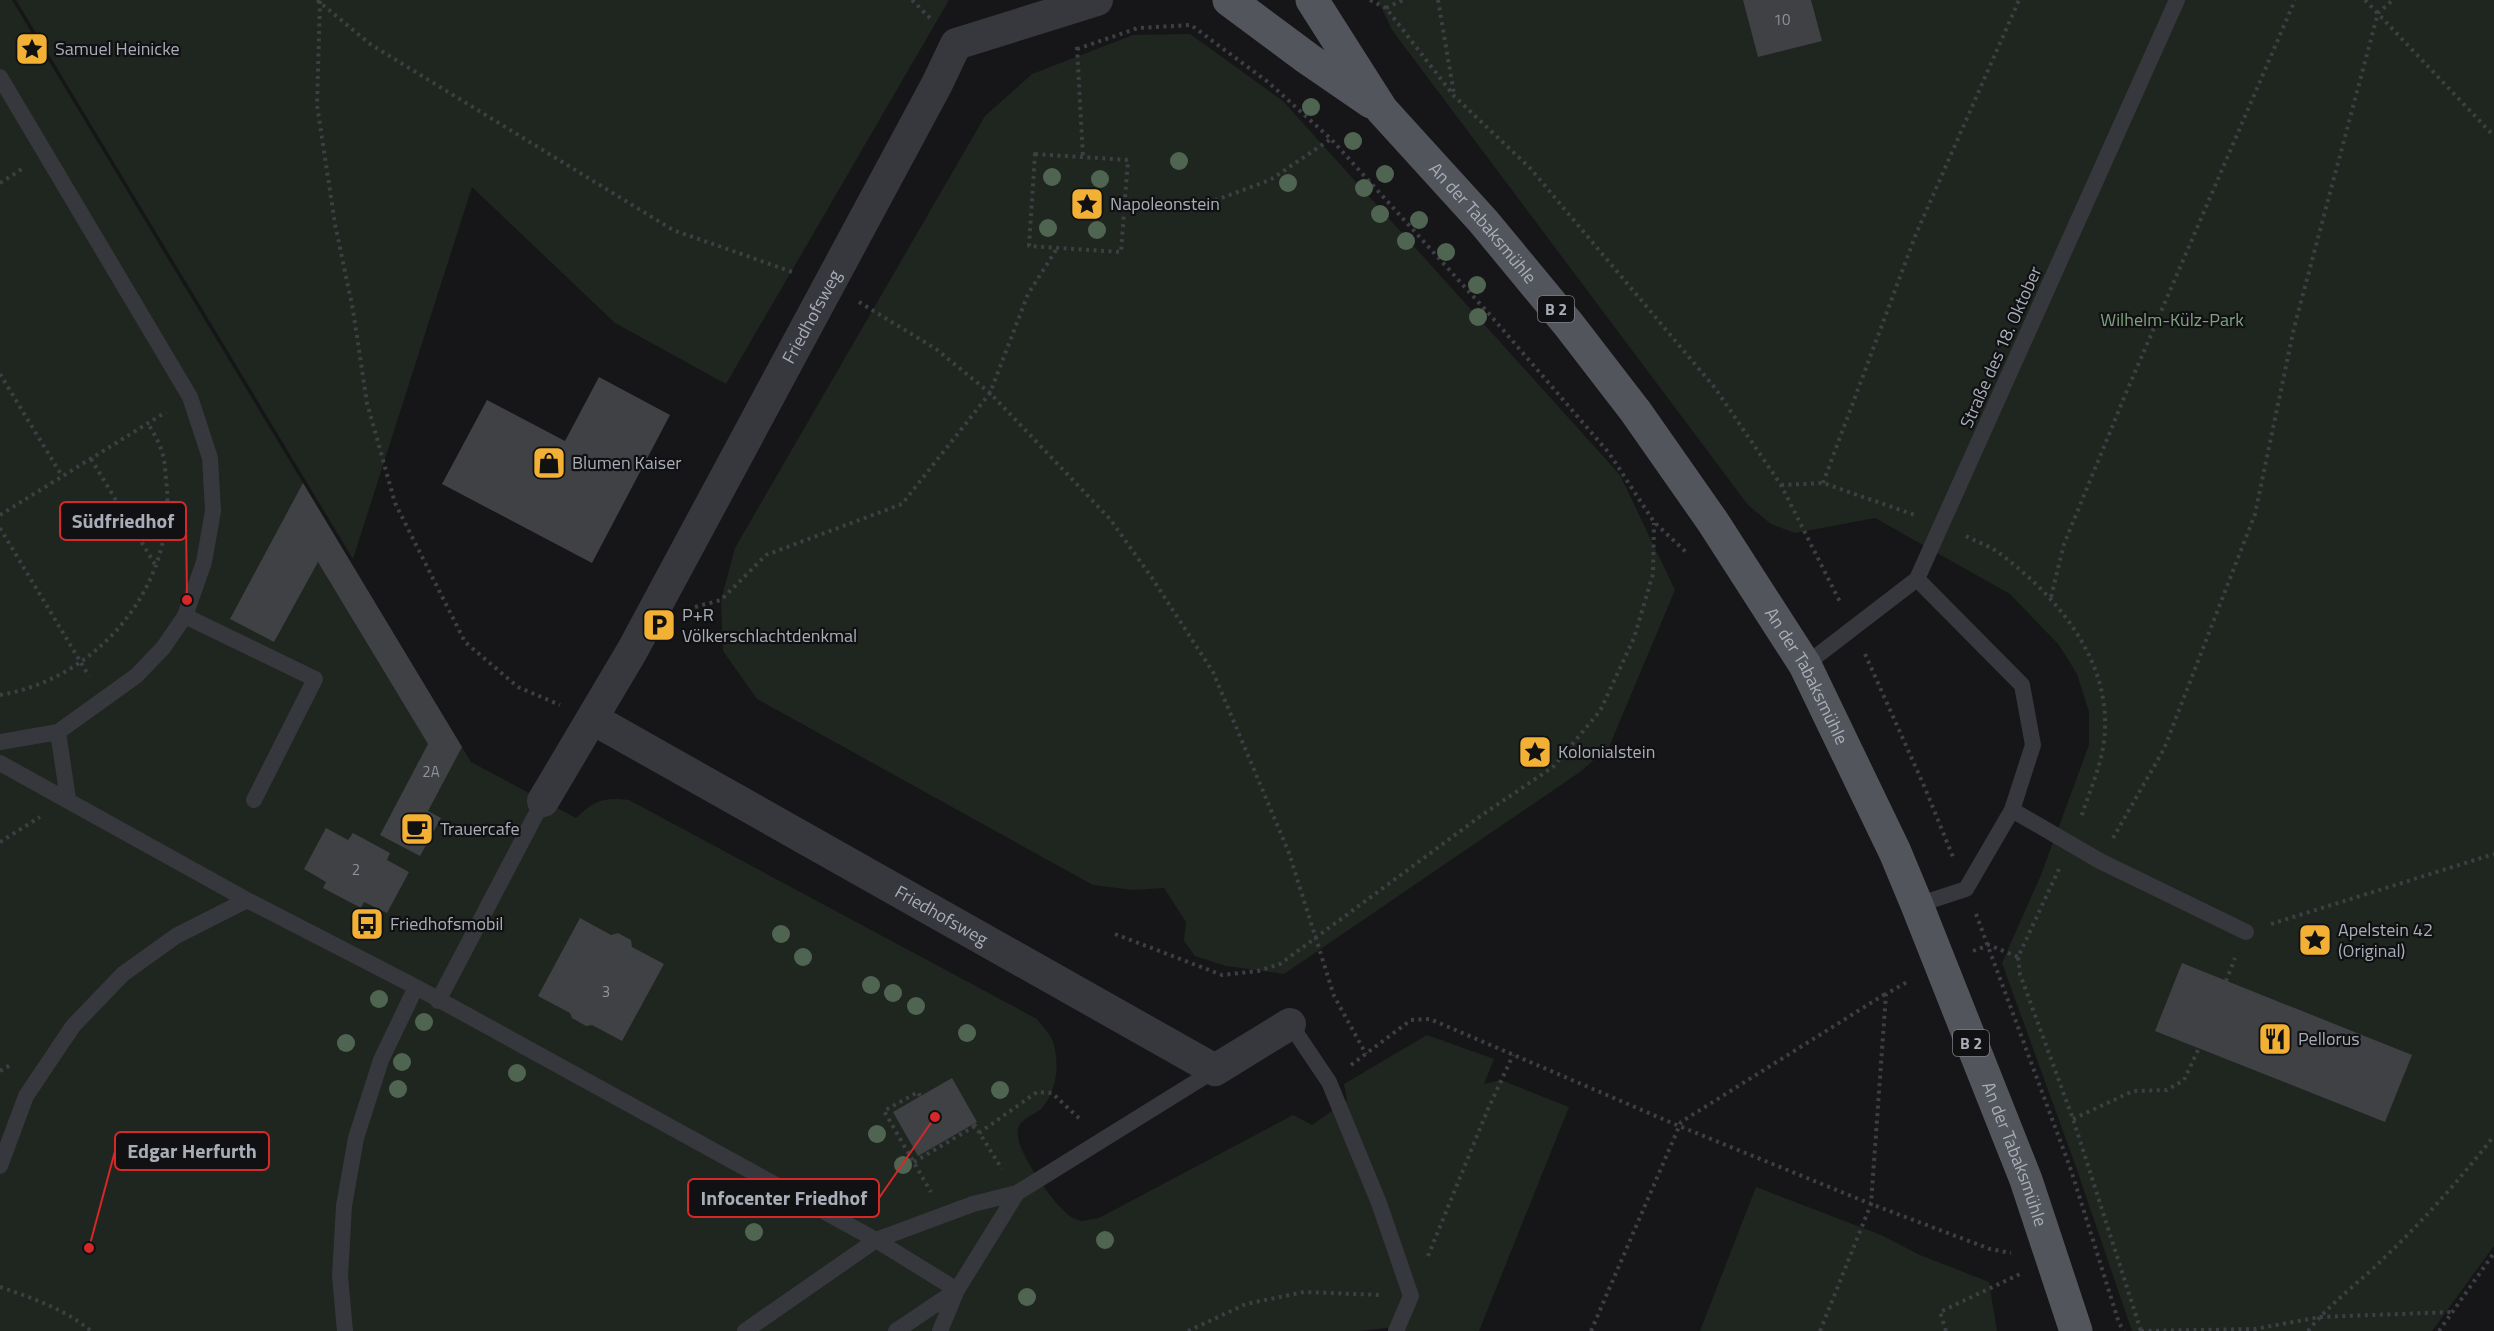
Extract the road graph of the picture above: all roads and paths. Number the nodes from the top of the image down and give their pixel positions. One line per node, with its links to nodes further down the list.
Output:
1 (1229, 0): 18 (main road, An der Tabaksmühle / B 2)
2 (1312, 0): 18 (main road, An der Tabaksmühle / B 2)
3 (1370, 0): 13 (path)
4 (1403, 0): 13 (path)
5 (1438, 0): 17 (path)
6 (2019, 0): 31 (path)
7 (2177, 0): 37 (lane, Straße des 18. Oktober)
8 (2295, 0): 38 (path)
9 (2365, 0): 14 (path)
10 (2393, 0): 14 (path)
11 (319, 1): 24 (path); 46 (path)
12 (1085, 3): 15 (path); 24 (street, Friedhofsweg)
13 (1386, 8): 17 (path)
14 (2378, 13): 19 (path); 56 (path)
15 (1077, 49): 20 (path); 21 (path)
16 (0, 77): 27 (lane)
17 (1454, 96): 41 (path)
18 (1382, 110): 43 (main road, An der Tabaksmühle / B 2)
19 (2494, 136)
20 (1331, 139): 22 (path); 33 (path)
21 (1083, 157): 22 (path); 23 (path)
22 (1125, 208): 23 (path)
23 (1058, 247): 26 (path)
24 (829, 284): 26 (path); 39 (street, Friedhofsweg)
25 (0, 374): 30 (path)
26 (990, 393): 39 (path); 62 (path)
27 (190, 397): 28 (path); 40 (lane)
28 (148, 423): 29 (path); 36 (path)
29 (91, 459): 30 (path); 36 (path)
30 (62, 476): 32 (path)
31 (1823, 483)
32 (0, 515)
33 (1654, 522): 35 (path); 62 (path)
34 (0, 528): 42 (path)
35 (1687, 554)
36 (156, 566): 42 (path)
37 (1917, 579): 41 (lane, Straße des 18. Oktober); 53 (lane)
38 (2051, 597)
39 (652, 613): 46 (street, Friedhofsweg)
40 (185, 615): 45 (lane); 51 (lane)
41 (1853, 629): 43 (lane, Straße des 18. Oktober); 57 (path)
42 (81, 663): 44 (path); 45 (path)
43 (1805, 666): 59 (main road, An der Tabaksmühle / B 2)
44 (0, 695)
45 (104, 700): 47 (lane)
46 (593, 719): 52 (street, Friedhofsweg); 73 (street, Friedhofsweg)
47 (58, 732): 48 (lane); 50 (lane)
48 (0, 742)
49 (0, 763): 50 (lane)
50 (68, 799): 54 (path); 58 (lane)
51 (254, 800)
52 (543, 801): 68 (lane, Friedhofsweg)
53 (2012, 810): 56 (lane); 57 (lane)
54 (0, 842)
55 (2494, 854): 60 (path)
56 (2100, 861): 60 (lane)
57 (1966, 889): 59 (lane); 63 (path)
58 (247, 900): 66 (lane); 82 (lane)
59 (1917, 905): 65 (main road, An der Tabaksmühle / B 2)
60 (2246, 932)
61 (1115, 934): 62 (path)
62 (1315, 938): 71 (path)
63 (1989, 945): 64 (path); 65 (path); 105 (path)
64 (2018, 957)
65 (1941, 965): 67 (path); 88 (main road, An der Tabaksmühle / B 2)
66 (416, 987): 68 (lane); 95 (lane)
67 (1886, 994): 77 (path); 84 (path)
68 (438, 1001): 86 (lane)
69 (1290, 1024): 73 (street); 74 (lane)
70 (2199, 1048): 76 (path)
71 (1366, 1054): 72 (path); 74 (path)
72 (1513, 1056): 77 (path); 91 (path)
73 (1215, 1070): 80 (lane)
74 (1329, 1082): 91 (lane)
75 (920, 1096): 81 (path)
76 (2073, 1119)
77 (1679, 1126): 84 (path); 101 (path)
78 (979, 1133): 80 (path); 81 (path); 83 (path)
79 (2494, 1136): 93 (path)
80 (1102, 1140): 83 (lane)
81 (914, 1162): 85 (path)
82 (0, 1166)
83 (1017, 1192): 85 (lane); 90 (lane)
84 (1871, 1204): 88 (path); 102 (path)
85 (945, 1216): 86 (lane)
86 (876, 1240): 90 (lane); 96 (lane)
87 (2494, 1253): 92 (path)
88 (2053, 1259): 103 (path); 104 (main road, An der Tabaksmühle / B 2)
89 (0, 1287): 94 (path)
90 (957, 1290): 97 (lane); 98 (lane)
91 (1411, 1296): 99 (path); 100 (lane)
92 (2452, 1312): 93 (path); 108 (path)
93 (2320, 1317): 106 (path); 107 (path)
94 (91, 1331)
95 (345, 1331)
96 (745, 1331)
97 (896, 1331)
98 (940, 1331)
99 (1188, 1331)
100 (1396, 1331)
101 (1591, 1331)
102 (1820, 1331)
103 (1946, 1331)
104 (2076, 1331)
105 (2124, 1331)
106 (2141, 1331)
107 (2308, 1331)
108 (2439, 1331)

